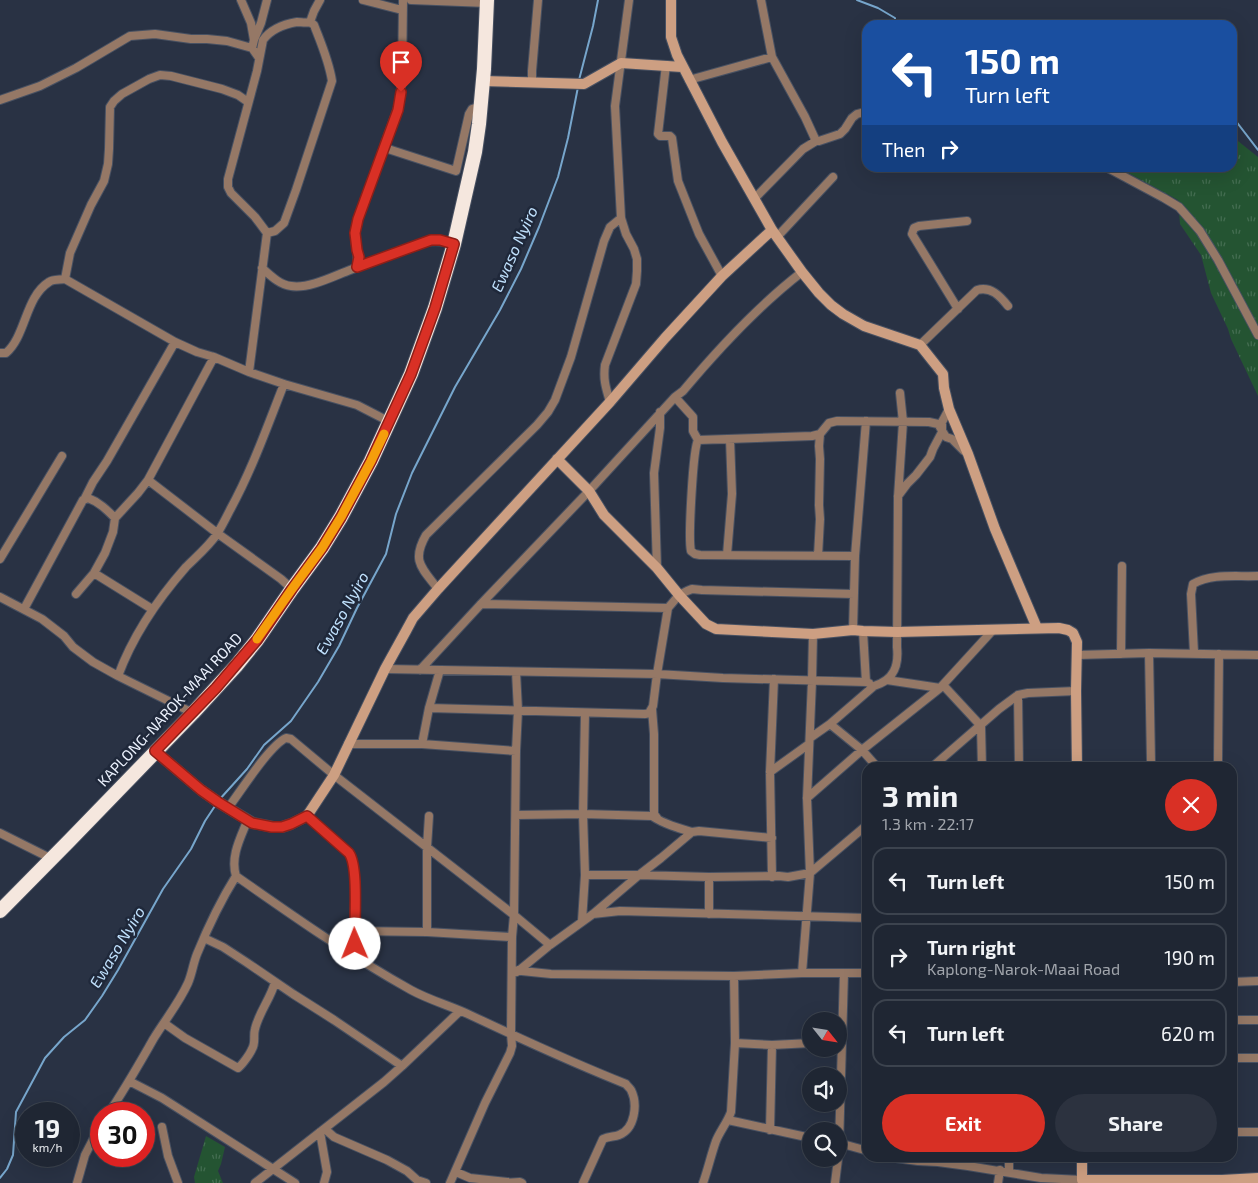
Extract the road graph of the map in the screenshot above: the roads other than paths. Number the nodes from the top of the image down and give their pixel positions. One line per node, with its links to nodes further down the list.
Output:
1 (241, 0): 14 (street)
2 (267, 0): 14 (street)
3 (320, 0): 13 (street)
4 (363, 0): 12 (street)
5 (403, 0): 12 (street)
6 (412, 0): 11 (street)
7 (538, 0): 22 (street)
8 (629, 0): 17 (street)
9 (671, 0): 19 (street)
10 (761, 0): 15 (street)
11 (487, 1): 21 (highway, KAPLONG-NAROK-MAAI ROAD)
12 (402, 10): 28 (street)
13 (310, 22): 16 (street); 35 (street)
14 (253, 44): 16 (street); 23 (street)
15 (772, 57): 20 (street); 27 (street)
16 (259, 58): 24 (street)
17 (621, 62): 18 (street); 22 (street); 32 (street)
18 (666, 65): 19 (street); 40 (street)
19 (682, 66): 20 (street)
20 (690, 80): 31 (street)
21 (483, 81): 22 (street); 25 (highway, KAPLONG-NAROK-MAAI ROAD)
22 (532, 83)
23 (0, 100)
24 (248, 102): 35 (street); 41 (street)
25 (481, 106): 28 (street); 36 (highway, KAPLONG-NAROK-MAAI ROAD)
26 (862, 113): 27 (street)
27 (816, 141): 31 (street)
28 (385, 148): 37 (street)
29 (1115, 172): 44 (street)
30 (833, 177): 34 (street)
31 (754, 199): 34 (street)
32 (621, 218): 53 (street); 81 (street)
33 (967, 221): 43 (street)
34 (774, 233): 39 (street); 40 (street)
35 (267, 234): 38 (street)
36 (454, 244): 37 (street); 57 (highway, KAPLONG-NAROK-MAAI ROAD)
37 (357, 267): 38 (street)
38 (262, 268): 49 (street)
39 (802, 272): 46 (street); 52 (street)
40 (722, 276): 53 (street)
41 (65, 279): 45 (street); 47 (street)
42 (1008, 306): 43 (street)
43 (958, 309): 46 (street)
44 (1258, 335)
45 (176, 342): 48 (street); 69 (street)
46 (920, 345): 54 (street)
47 (0, 353)
48 (214, 357): 49 (street); 66 (street)
49 (248, 372): 50 (street)
50 (284, 384): 57 (street); 71 (street)
51 (900, 393): 58 (street)
52 (675, 397): 55 (street); 62 (street)
53 (610, 402): 65 (street)
54 (949, 409): 59 (street); 63 (street)
55 (660, 412): 67 (street); 77 (street)
56 (866, 421): 58 (street); 60 (street); 74 (street)
57 (390, 422): 80 (highway, KAPLONG-NAROK-MAAI ROAD)
58 (903, 422): 59 (street); 68 (street)
59 (942, 432): 63 (street); 68 (street)
60 (820, 434): 61 (street); 73 (street)
61 (730, 439): 62 (street); 72 (street)
62 (698, 440): 72 (street)
63 (968, 454): 90 (street)
64 (62, 456): 75 (street)
65 (557, 459): 67 (street); 81 (street)
66 (148, 480): 70 (street); 71 (street)
67 (589, 491): 77 (street); 86 (street)
68 (898, 497): 93 (street)
69 (85, 498): 70 (street); 87 (street)
70 (115, 518): 78 (street)
71 (217, 533): 80 (street); 89 (street)
72 (727, 554): 73 (street)
73 (818, 556): 74 (street)
74 (855, 556): 83 (street)
75 (0, 559)
76 (1122, 566): 97 (street)
77 (657, 568): 84 (street)
78 (94, 573): 82 (street); 89 (street)
79 (1258, 576): 96 (street)
80 (292, 589): 117 (highway, KAPLONG-NAROK-MAAI ROAD)
81 (438, 589): 101 (street)
82 (76, 594)
83 (854, 594): 84 (street); 92 (street)
84 (679, 595): 88 (street); 94 (street)
85 (0, 596): 87 (street)
86 (481, 604): 88 (street); 102 (street)
87 (24, 608): 106 (street)
88 (668, 608): 105 (street)
89 (152, 609): 106 (street)
90 (1037, 628): 91 (street); 99 (street)
91 (993, 630): 93 (street); 111 (street)
92 (858, 631): 93 (street); 94 (street); 110 (street)
93 (897, 632): 108 (street)
94 (813, 634): 109 (street)
95 (1149, 653): 96 (street); 97 (street); 132 (street)
96 (1194, 653): 98 (street)
97 (1121, 654): 99 (street)
98 (1219, 654): 100 (street); 133 (street)
99 (1077, 655): 112 (street)
100 (1258, 655)
101 (385, 669): 102 (street); 122 (street)
102 (420, 670): 103 (street)
103 (440, 670): 104 (street); 114 (street)
104 (516, 672): 105 (street); 115 (street)
105 (657, 674): 107 (street); 116 (street)
106 (118, 676): 117 (street)
107 (774, 679): 109 (street); 134 (street)
108 (887, 680): 110 (street); 111 (street)
109 (812, 681): 110 (street); 121 (street)
110 (870, 684): 119 (street)
111 (941, 686): 120 (street); 124 (street)
112 (1076, 691): 113 (street); 131 (street)
113 (1018, 696): 120 (street); 130 (street)
114 (430, 708): 115 (street); 123 (street)
115 (518, 710): 118 (street); 126 (street)
116 (652, 710): 118 (street); 143 (street)
117 (193, 712): 125 (highway, KAPLONG-NAROK-MAAI ROAD)
118 (585, 713): 138 (street)
119 (830, 724): 121 (street); 124 (street)
120 (981, 726): 128 (street); 129 (street)
121 (809, 741): 134 (street); 136 (street)
122 (348, 744): 123 (street); 135 (street)
123 (422, 744): 126 (street)
124 (862, 750): 127 (street); 136 (street)
125 (155, 751): 137 (street); 149 (highway, KAPLONG-NAROK-MAAI ROAD)
126 (516, 751): 139 (street)
127 (873, 762)
128 (938, 762)
129 (982, 762)
130 (1019, 762)
131 (1076, 762)
132 (1150, 762)
133 (1218, 762)
134 (770, 772): 147 (street)
135 (334, 775): 137 (street); 140 (street); 148 (street)
136 (807, 798): 150 (street)
137 (228, 808): 142 (street)
138 (583, 814): 139 (street); 143 (street); 151 (street)
139 (516, 815): 159 (street)
140 (307, 816): 142 (street); 163 (street)
141 (428, 816): 148 (street)
142 (248, 819): 153 (street)
143 (658, 820): 145 (street)
144 (862, 829): 150 (street)
145 (692, 832): 147 (street); 152 (street)
146 (0, 833): 149 (street)
147 (772, 838): 154 (street)
148 (427, 847): 159 (street); 164 (street)
149 (52, 859): 156 (highway, KAPLONG-NAROK-MAAI ROAD)
150 (810, 873): 154 (street); 160 (street)
151 (585, 875): 152 (street); 162 (street)
152 (639, 875): 155 (street); 157 (street)
153 (236, 876): 166 (street); 168 (street)
154 (772, 876): 155 (street)
155 (709, 877): 158 (street)
156 (0, 911)
157 (593, 914): 158 (street); 162 (street)
158 (709, 914): 160 (street)
159 (514, 915): 165 (street); 167 (street)
160 (807, 916): 161 (street); 170 (street)
161 (862, 918)
162 (582, 921): 167 (street)
163 (354, 931): 164 (street); 168 (street)
164 (427, 932): 165 (street)
165 (512, 937): 169 (street)
166 (204, 938): 175 (street); 181 (street)
167 (550, 945): 169 (street)
168 (356, 956): 177 (street)
169 (515, 971): 173 (street); 182 (street)
170 (802, 973): 171 (street); 173 (street)
171 (844, 973): 172 (street); 178 (street)
172 (862, 974)
173 (734, 976): 183 (street)
174 (1258, 981): 176 (street)
175 (275, 982): 181 (street); 189 (street)
176 (1237, 982)
177 (460, 1011): 182 (street); 189 (street)
178 (842, 1012)
179 (1237, 1020): 180 (street)
180 (1258, 1020)
181 (164, 1024): 190 (street)
182 (511, 1034): 209 (street); 214 (street)
183 (735, 1043): 185 (street); 192 (street)
184 (802, 1043): 185 (street)
185 (772, 1045): 196 (street)
186 (840, 1058): 193 (street)
187 (1237, 1058): 188 (street)
188 (1258, 1058)
189 (402, 1066): 195 (street)
190 (129, 1081): 191 (street); 207 (street)
191 (116, 1102)
192 (728, 1120): 196 (street); 224 (street)
193 (839, 1122)
194 (162, 1127): 217 (street)
195 (322, 1130): 207 (street); 213 (street); 219 (street)
196 (770, 1130): 199 (street)
197 (1237, 1132): 198 (street)
198 (1258, 1132)
199 (802, 1136)
200 (90, 1145): 216 (street)
201 (847, 1146): 202 (street)
202 (862, 1150)
203 (950, 1162): 208 (street)
204 (1009, 1162): 210 (street)
205 (1082, 1162): 212 (street)
206 (837, 1167): 225 (street)
207 (273, 1169): 215 (street); 218 (street)
208 (1000, 1170): 210 (street); 226 (street)
209 (456, 1172): 221 (street); 222 (street)
210 (1009, 1172): 212 (street)
211 (1258, 1178): 212 (street)
212 (1082, 1180)
213 (418, 1181): 220 (street)
214 (585, 1181)
215 (290, 1182)
216 (77, 1183)
217 (178, 1183)
218 (255, 1183)
219 (324, 1183)
220 (426, 1183)
221 (450, 1183)
222 (507, 1183): 223 (street)
223 (522, 1183)
224 (703, 1183)
225 (835, 1183)
226 (998, 1183)

